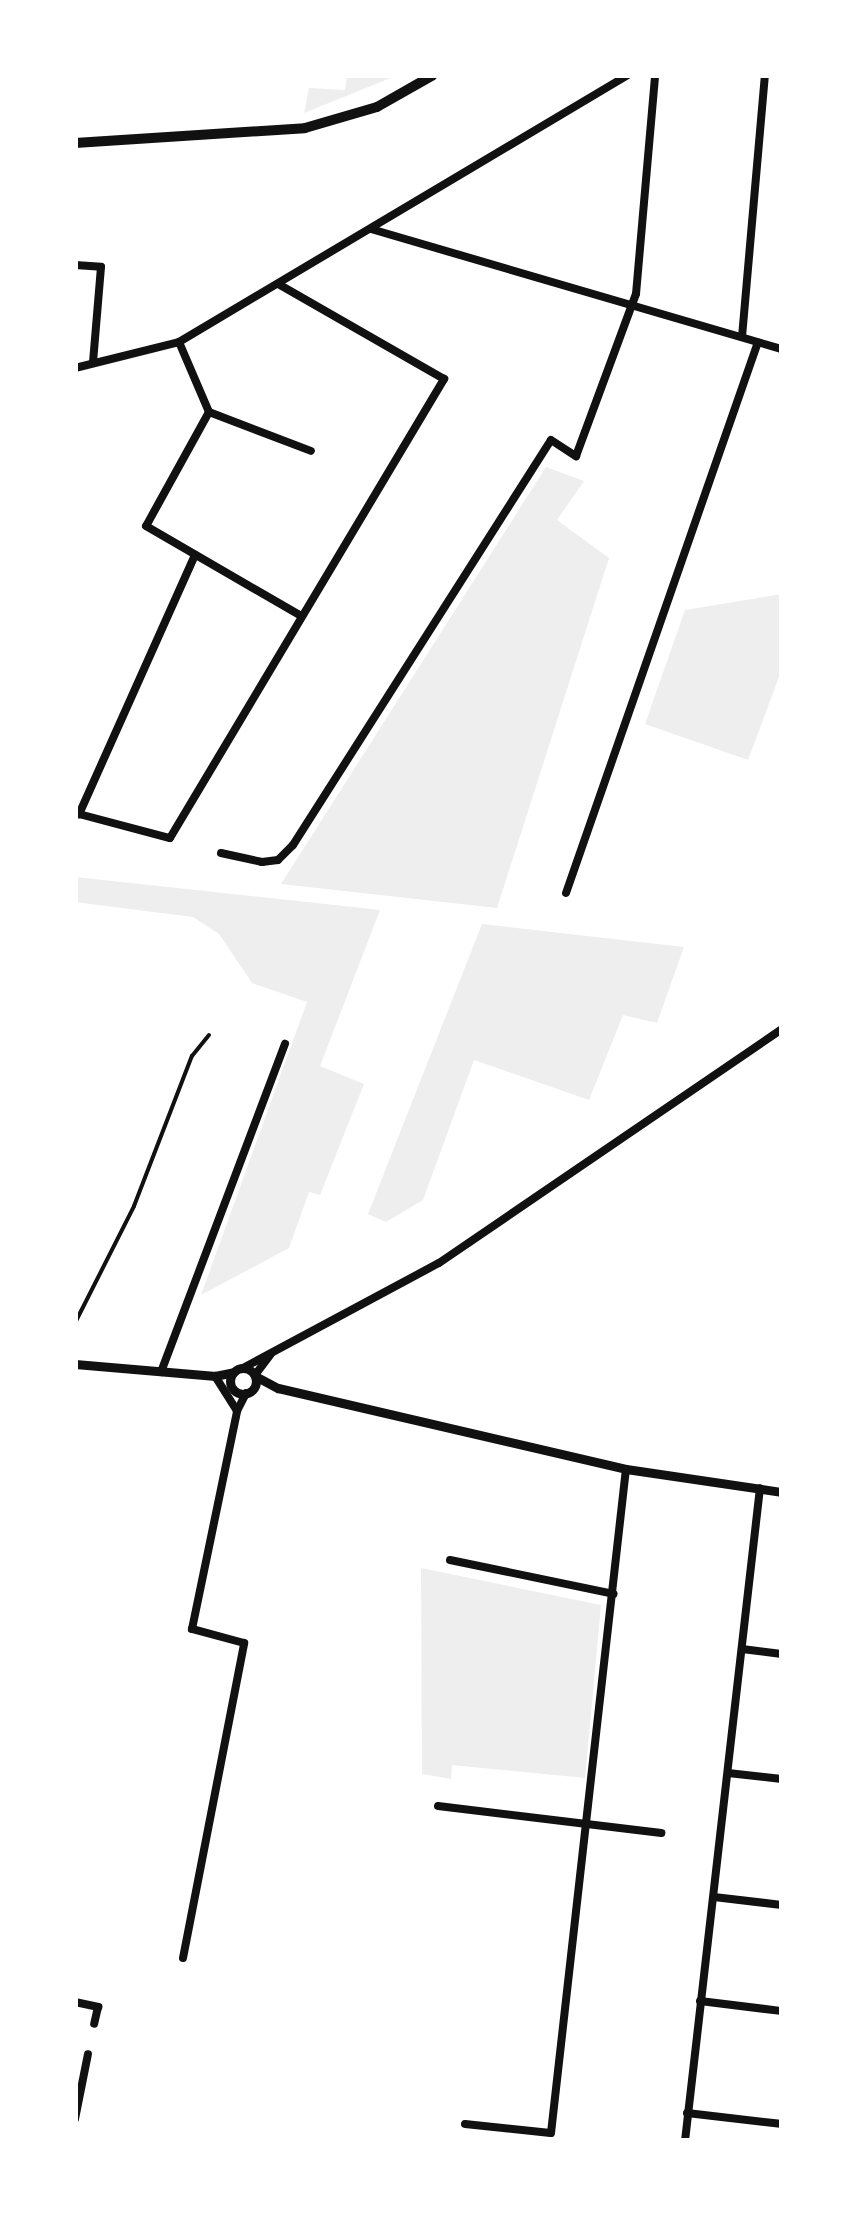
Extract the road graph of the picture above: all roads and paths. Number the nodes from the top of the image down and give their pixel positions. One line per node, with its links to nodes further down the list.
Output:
1 (433, 75): 5 (main road)
2 (628, 75): 6 (street)
3 (655, 75): 9 (street)
4 (765, 75): 10 (street)
5 (75, 144)
6 (372, 229): 8 (street); 9 (street)
7 (75, 266): 14 (street)
8 (278, 284): 11 (street); 19 (street)
9 (631, 306): 10 (street); 20 (street)
10 (742, 337): 12 (street)
11 (180, 342): 14 (street); 16 (street)
12 (758, 342): 13 (street); 21 (street)
13 (782, 349)
14 (93, 364): 15 (street)
15 (75, 368)
16 (209, 412): 17 (street); 18 (street)
17 (311, 451)
18 (194, 554): 19 (street); 19 (street)
19 (301, 616)
20 (221, 854)
21 (566, 893)
22 (782, 1030): 26 (street)
23 (209, 1035): 25 (lane)
24 (285, 1044): 29 (street)
25 (75, 1323)
26 (271, 1354): 28 (street); 31 (street)
27 (75, 1364): 29 (street)
28 (239, 1370): 30 (street); 31 (street); 33 (street)
29 (161, 1372): 30 (street)
30 (214, 1376): 33 (street); 34 (street)
31 (255, 1376): 32 (street); 33 (street)
32 (278, 1388): 33 (street); 35 (street)
33 (241, 1390): 34 (street)
34 (237, 1411): 49 (street)
35 (626, 1469): 36 (street); 39 (street)
36 (760, 1488): 37 (street); 40 (street)
37 (782, 1492)
38 (450, 1560): 39 (street)
39 (614, 1594): 45 (street)
40 (742, 1649): 41 (street); 42 (street)
41 (782, 1654)
42 (728, 1773): 43 (street); 47 (street)
43 (782, 1779)
44 (438, 1806): 45 (street)
45 (588, 1824): 46 (street); 57 (street)
46 (661, 1833)
47 (714, 1897): 48 (street); 50 (street)
48 (782, 1905)
49 (183, 1958)
50 (700, 2001): 52 (street); 55 (street)
51 (75, 2002): 53 (street)
52 (782, 2010)
53 (94, 2024)
54 (88, 2054): 56 (street)
55 (687, 2113): 58 (street); 59 (street)
56 (75, 2119)
57 (465, 2124)
58 (782, 2124)
59 (685, 2141)

